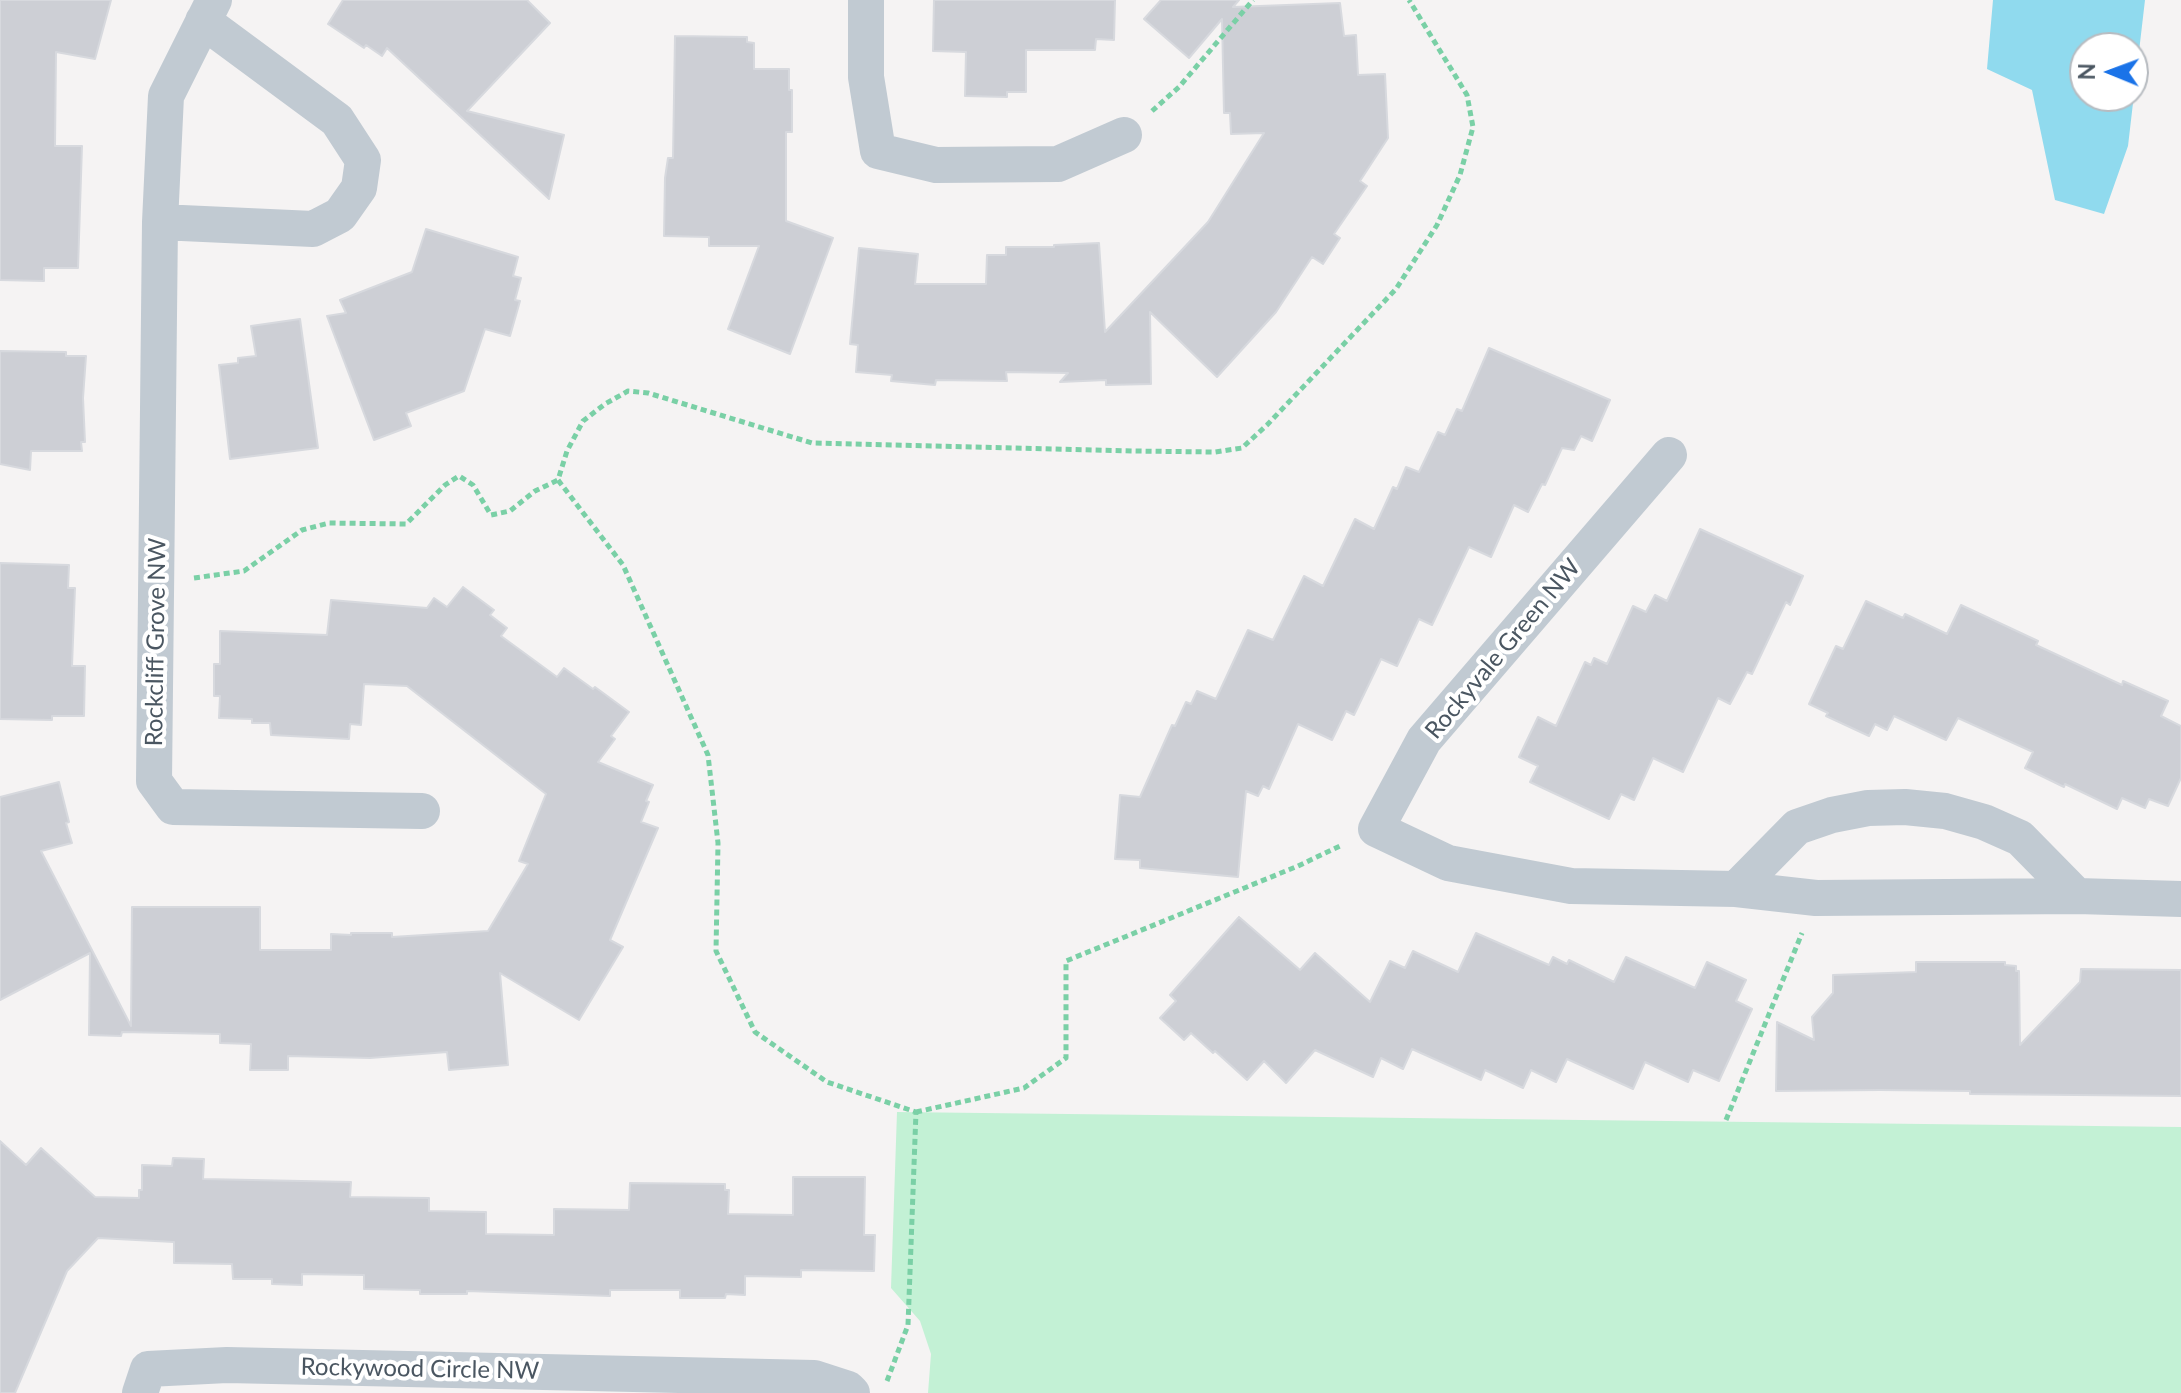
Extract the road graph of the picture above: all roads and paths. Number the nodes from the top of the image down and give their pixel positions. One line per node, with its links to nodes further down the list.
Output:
1 (866, 0): 5 (street)
2 (1253, 0): 5 (path)
3 (1409, 0): 8 (path)
4 (209, 11): 6 (street, Rockcliff Grove NW); 6 (street, Rockcliff Grove NW)
5 (1124, 135)
6 (160, 222): 9 (street, Rockcliff Grove NW)
7 (1669, 455): 11 (street, Rockyvale Green NW)
8 (558, 480): 9 (path); 16 (path)
9 (157, 582): 10 (street, Rockcliff Grove NW)
10 (422, 811)
11 (1376, 829): 12 (street); 16 (path)
12 (1736, 889): 13 (street); 14 (street)
13 (2077, 896): 14 (street); 15 (street)
14 (1816, 898): 17 (path)
15 (2181, 899)
16 (916, 1112): 21 (path)
17 (1726, 1120)
18 (814, 1386): 19 (street, Rockywood Circle NW); 20 (street, Rockywood Circle NW)
19 (140, 1393)
20 (852, 1393)
21 (882, 1393)

